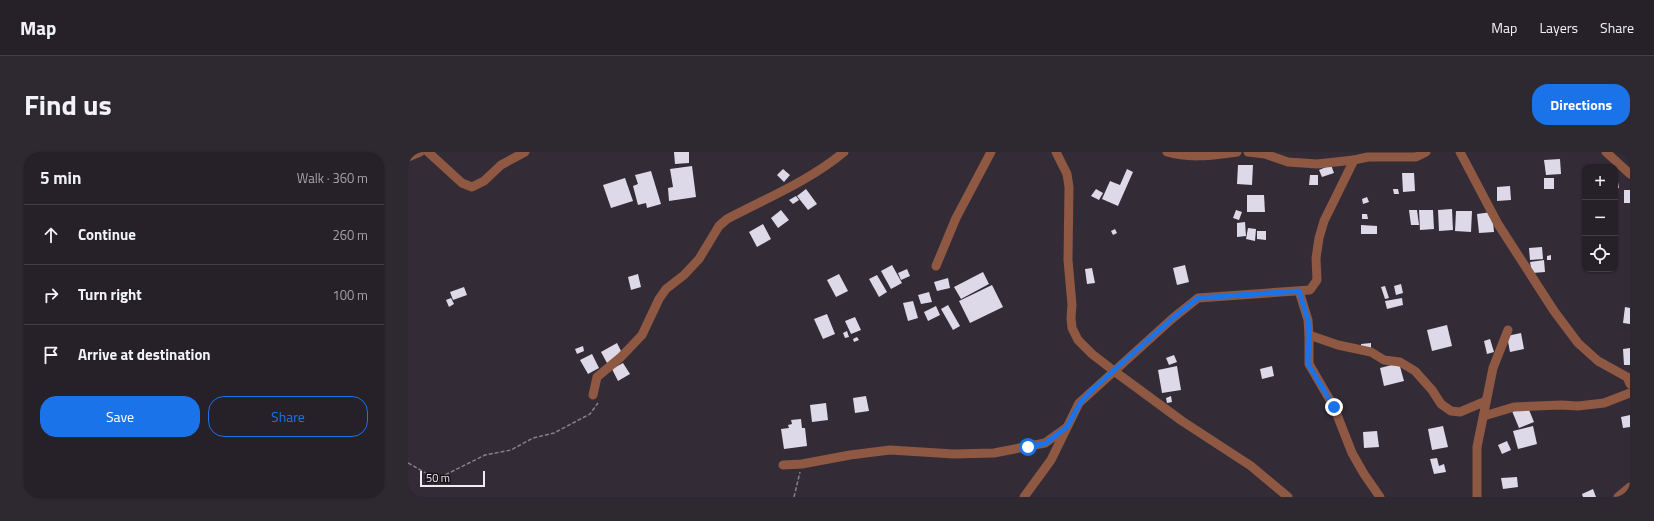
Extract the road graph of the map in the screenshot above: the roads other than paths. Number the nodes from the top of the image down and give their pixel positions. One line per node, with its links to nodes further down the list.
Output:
1 (420, 152): 14 (street)
2 (428, 152): 3 (street)
3 (525, 152)
4 (844, 152): 24 (street)
5 (991, 152): 17 (street)
6 (1056, 152): 21 (street)
7 (1167, 152): 8 (street)
8 (1237, 152)
9 (1248, 152): 15 (street)
10 (1426, 152): 13 (street)
11 (1460, 152): 22 (street)
12 (1606, 152): 16 (street)
13 (1402, 155): 15 (street)
14 (408, 157)
15 (1354, 160): 18 (street)
16 (1630, 174)
17 (936, 266)
18 (1299, 291): 20 (street); 21 (street)
19 (1508, 330): 25 (street)
20 (1309, 335): 25 (street); 32 (street)
21 (1114, 371): 27 (street); 31 (street)
22 (1630, 384)
23 (1630, 393): 26 (street)
24 (593, 394)
25 (1486, 401): 26 (street)
26 (1484, 416): 33 (street)
27 (1067, 427): 28 (street); 30 (street)
28 (783, 465)
29 (1630, 487): 34 (street)
30 (1024, 497)
31 (1288, 497)
32 (1380, 497)
33 (1478, 497)
34 (1618, 497)

